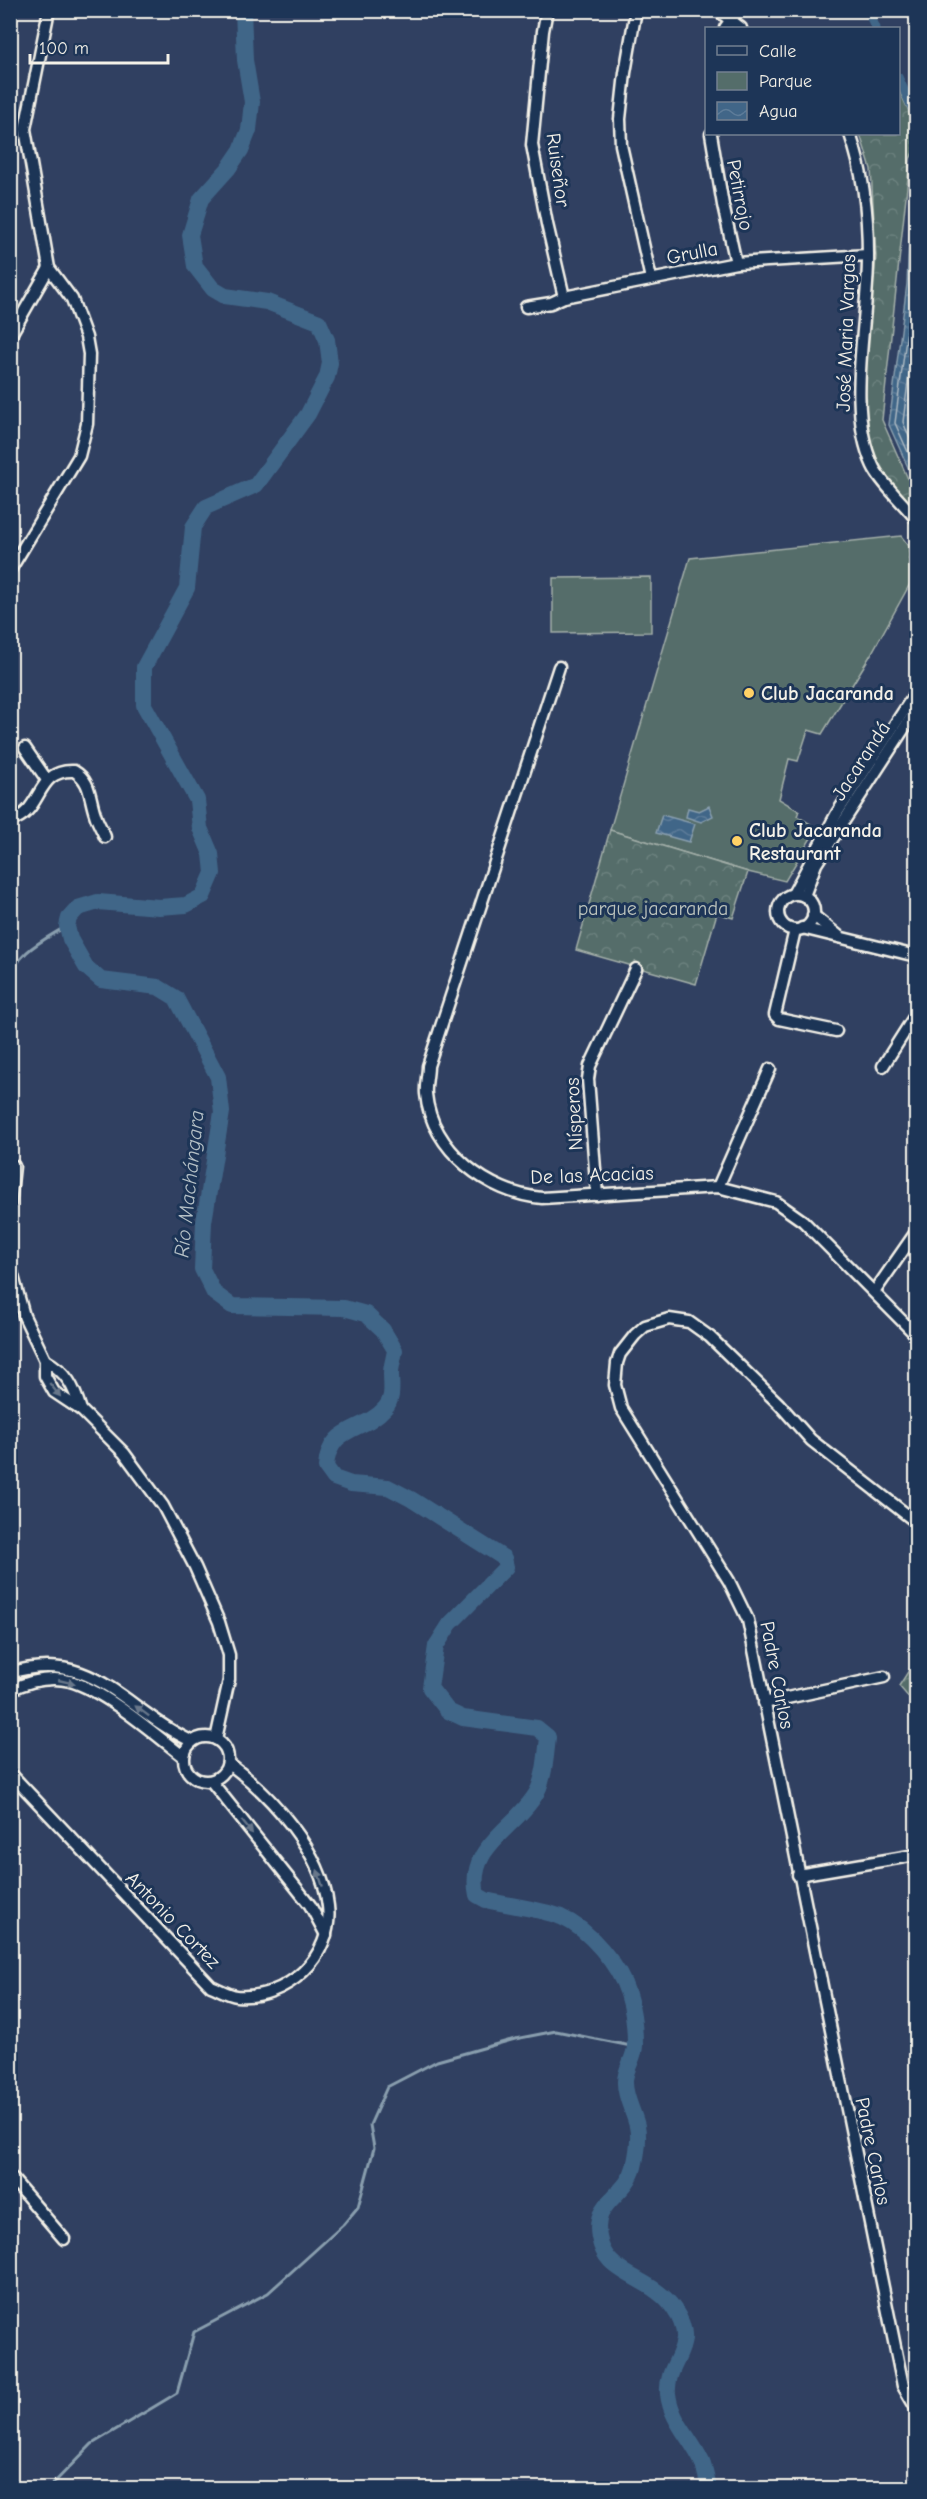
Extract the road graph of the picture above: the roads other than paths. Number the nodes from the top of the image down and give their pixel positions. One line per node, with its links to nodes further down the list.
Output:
1 (50, 10): 11 (street)
2 (547, 10): 13 (street, Ruiseñor)
3 (636, 10): 12 (street)
4 (717, 10): 6 (street)
5 (738, 10): 6 (street)
6 (728, 24)
7 (711, 135): 10 (street, Petirrojo)
8 (850, 135): 9 (street, José Maria Vargas)
9 (868, 255): 10 (street, Grulla); 16 (street, José Maria Vargas)
10 (736, 263): 12 (street, Grulla)
11 (49, 268): 15 (street); 17 (street)
12 (651, 279): 13 (street, Grulla)
13 (564, 297): 14 (street, Grulla)
14 (526, 308)
15 (10, 336)
16 (916, 519)
17 (10, 570)
18 (559, 667): 38 (street, De las Acacias)
19 (916, 692): 21 (street, Jacarandá)
20 (916, 710): 21 (street, Jacarandá)
21 (900, 727): 26 (street, Jacarandá)
22 (25, 748): 23 (street)
23 (47, 780): 24 (street); 25 (street)
24 (10, 820)
25 (105, 837)
26 (798, 895): 27 (street); 28 (street)
27 (813, 915): 28 (street); 29 (street)
28 (799, 929): 29 (street); 33 (street)
29 (843, 939): 30 (street)
30 (916, 956)
31 (636, 969): 38 (street, Nísperos)
32 (916, 1014): 34 (street)
33 (836, 1031)
34 (884, 1066)
35 (770, 1069): 37 (street)
36 (14, 1166): 39 (street)
37 (718, 1187): 38 (street, De las Acacias); 42 (street, De las Acacias)
38 (597, 1195)
39 (10, 1204)
40 (916, 1232): 42 (street)
41 (10, 1265): 44 (street)
42 (875, 1291): 43 (street, De las Acacias)
43 (916, 1335)
44 (45, 1360): 45 (street); 45 (street, one-way to 45)
45 (81, 1410): 51 (street)
46 (916, 1522): 50 (street, Padre Carlos)
47 (10, 1673): 52 (street, one-way to 47)
48 (884, 1677): 50 (street)
49 (10, 1689): 53 (street, one-way to 53)
50 (764, 1703): 58 (street, Padre Carlos)
51 (216, 1739): 52 (street); 54 (street)
52 (191, 1741): 53 (street)
53 (183, 1756): 56 (street)
54 (228, 1763): 56 (street); 59 (street, one-way to 54)
55 (10, 1773): 59 (street, Antonio Cortez)
56 (211, 1781): 59 (street, one-way to 59)
57 (916, 1856): 58 (street)
58 (798, 1875): 62 (street, Padre Carlos)
59 (326, 1935)
60 (10, 2176): 61 (street)
61 (64, 2239)
62 (916, 2408)

